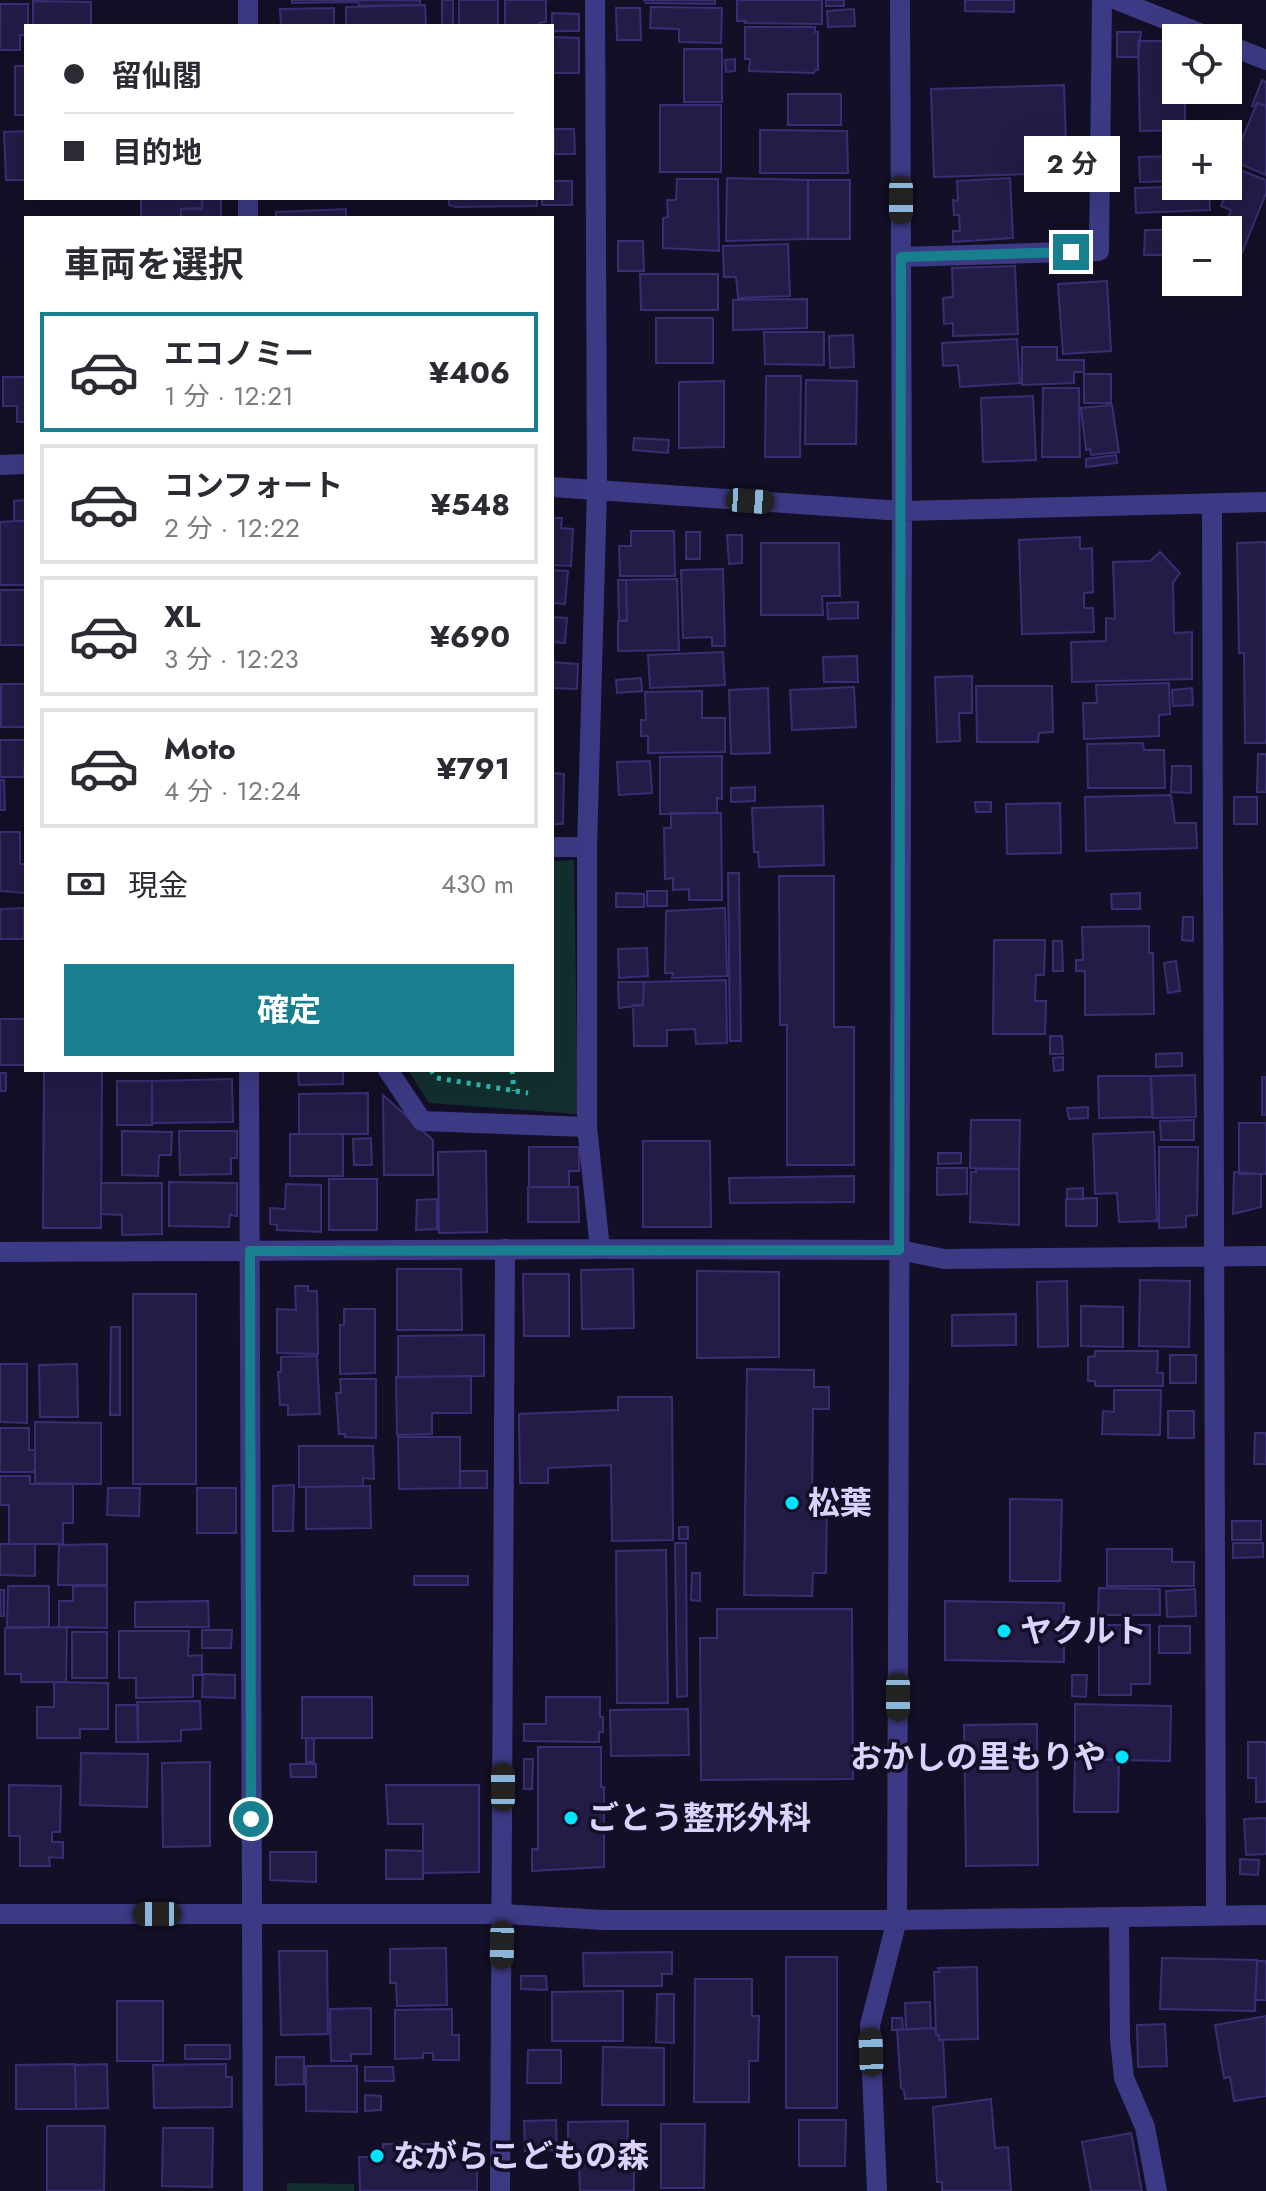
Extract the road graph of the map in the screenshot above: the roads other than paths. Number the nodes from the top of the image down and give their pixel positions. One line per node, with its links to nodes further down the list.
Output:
1 (248, 0): 6 (street)
2 (595, 0): 14 (street)
3 (900, 0): 10 (street)
4 (1102, 0): 10 (street)
5 (1117, 0): 7 (street)
6 (248, 24)
7 (1177, 24)
8 (1242, 51): 9 (street)
9 (1266, 60)
10 (901, 257): 17 (street)
11 (24, 464): 12 (street)
12 (0, 465)
13 (554, 487): 14 (street)
14 (597, 490): 17 (street); 19 (street)
15 (1266, 502): 16 (street)
16 (1212, 505): 17 (street); 28 (street)
17 (902, 511): 25 (street)
18 (554, 847): 19 (street)
19 (587, 847): 22 (street)
20 (249, 1072): 26 (street)
21 (389, 1072): 22 (street)
22 (587, 1127): 24 (street)
23 (505, 1249): 24 (street); 26 (street); 32 (street)
24 (600, 1249): 25 (street)
25 (899, 1250): 28 (street); 36 (street)
26 (250, 1251): 27 (street); 30 (street)
27 (0, 1252)
28 (1215, 1256): 29 (street); 33 (street)
29 (1266, 1256)
30 (252, 1913): 31 (street); 32 (street); 37 (street)
31 (0, 1914)
32 (502, 1914): 36 (street); 38 (street)
33 (1216, 1915): 34 (street); 35 (street)
34 (1266, 1915)
35 (1119, 1917): 36 (street); 40 (street)
36 (897, 1920): 39 (street)
37 (253, 2191)
38 (500, 2191)
39 (877, 2191)
40 (1157, 2191)

